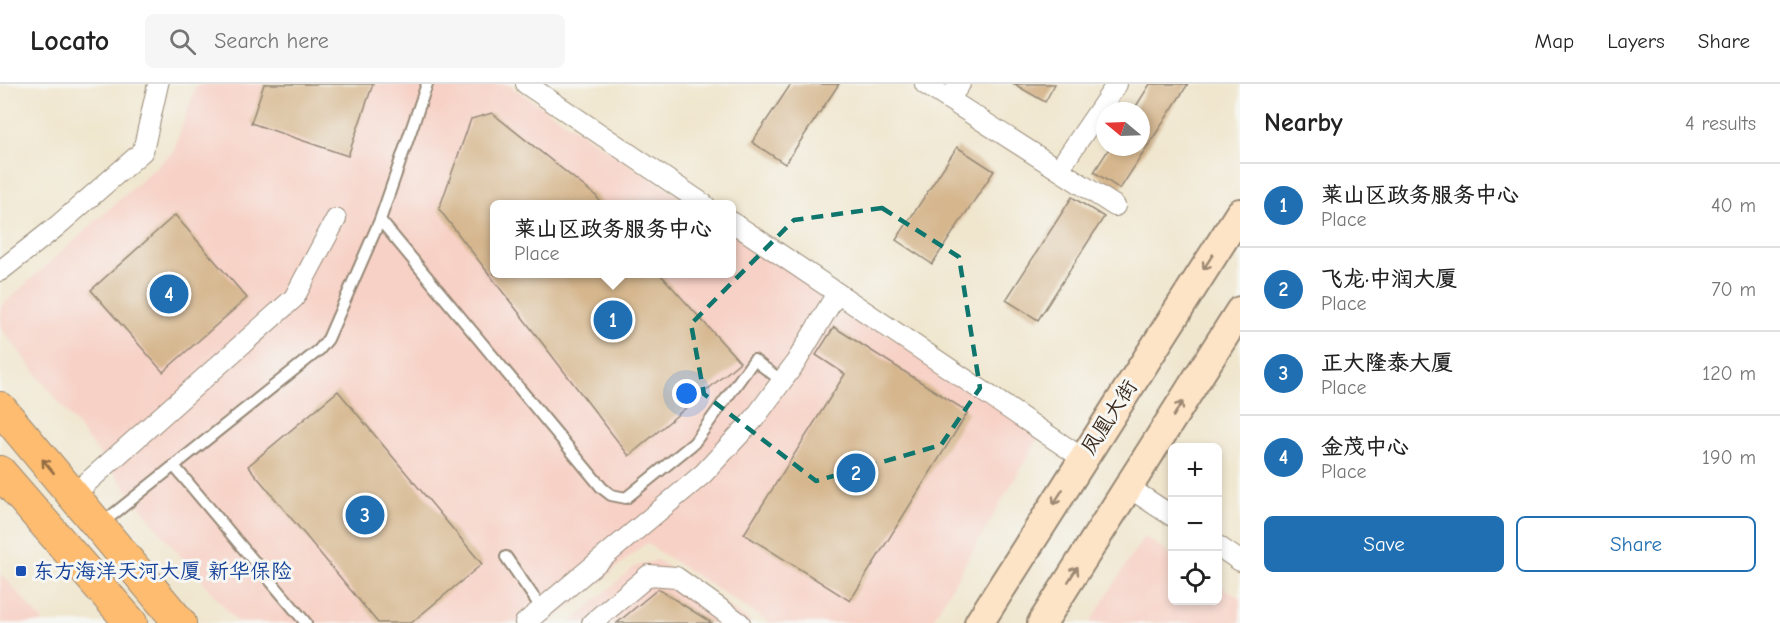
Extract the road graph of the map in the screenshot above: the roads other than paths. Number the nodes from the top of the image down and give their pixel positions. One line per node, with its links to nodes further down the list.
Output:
1 (158, 84): 14 (street)
2 (427, 84): 12 (lane)
3 (526, 84): 8 (street)
4 (925, 84): 6 (street)
5 (1117, 84): 7 (street)
6 (955, 92): 7 (street)
7 (1059, 169): 9 (street)
8 (699, 200)
9 (1115, 206)
10 (1240, 213): 19 (main road, 凤凰大街, one-way to 19)
11 (336, 219): 23 (street)
12 (380, 220): 17 (lane); 20 (lane)
13 (736, 225): 15 (street)
14 (0, 272)
15 (837, 293): 17 (street); 19 (street)
16 (1240, 311): 22 (main road, one-way to 16)
17 (782, 381): 29 (street)
18 (0, 408): 23 (main road, one-way to 18)
19 (1082, 458): 36 (main road, 凤凰大街, one-way to 36)
20 (174, 466): 25 (lane); 32 (lane)
21 (0, 472): 30 (main road)
22 (1128, 487): 24 (street); 37 (main road, one-way to 22)
23 (73, 495): 25 (main road)
24 (1168, 513)
25 (99, 526): 31 (main road)
26 (1222, 549): 28 (street)
27 (506, 557): 29 (lane)
28 (1240, 561)
29 (542, 609): 33 (street)
30 (130, 623)
31 (180, 623)
32 (306, 623)
33 (525, 623)
34 (592, 623): 35 (street)
35 (740, 623)
36 (979, 623)
37 (1042, 623)

